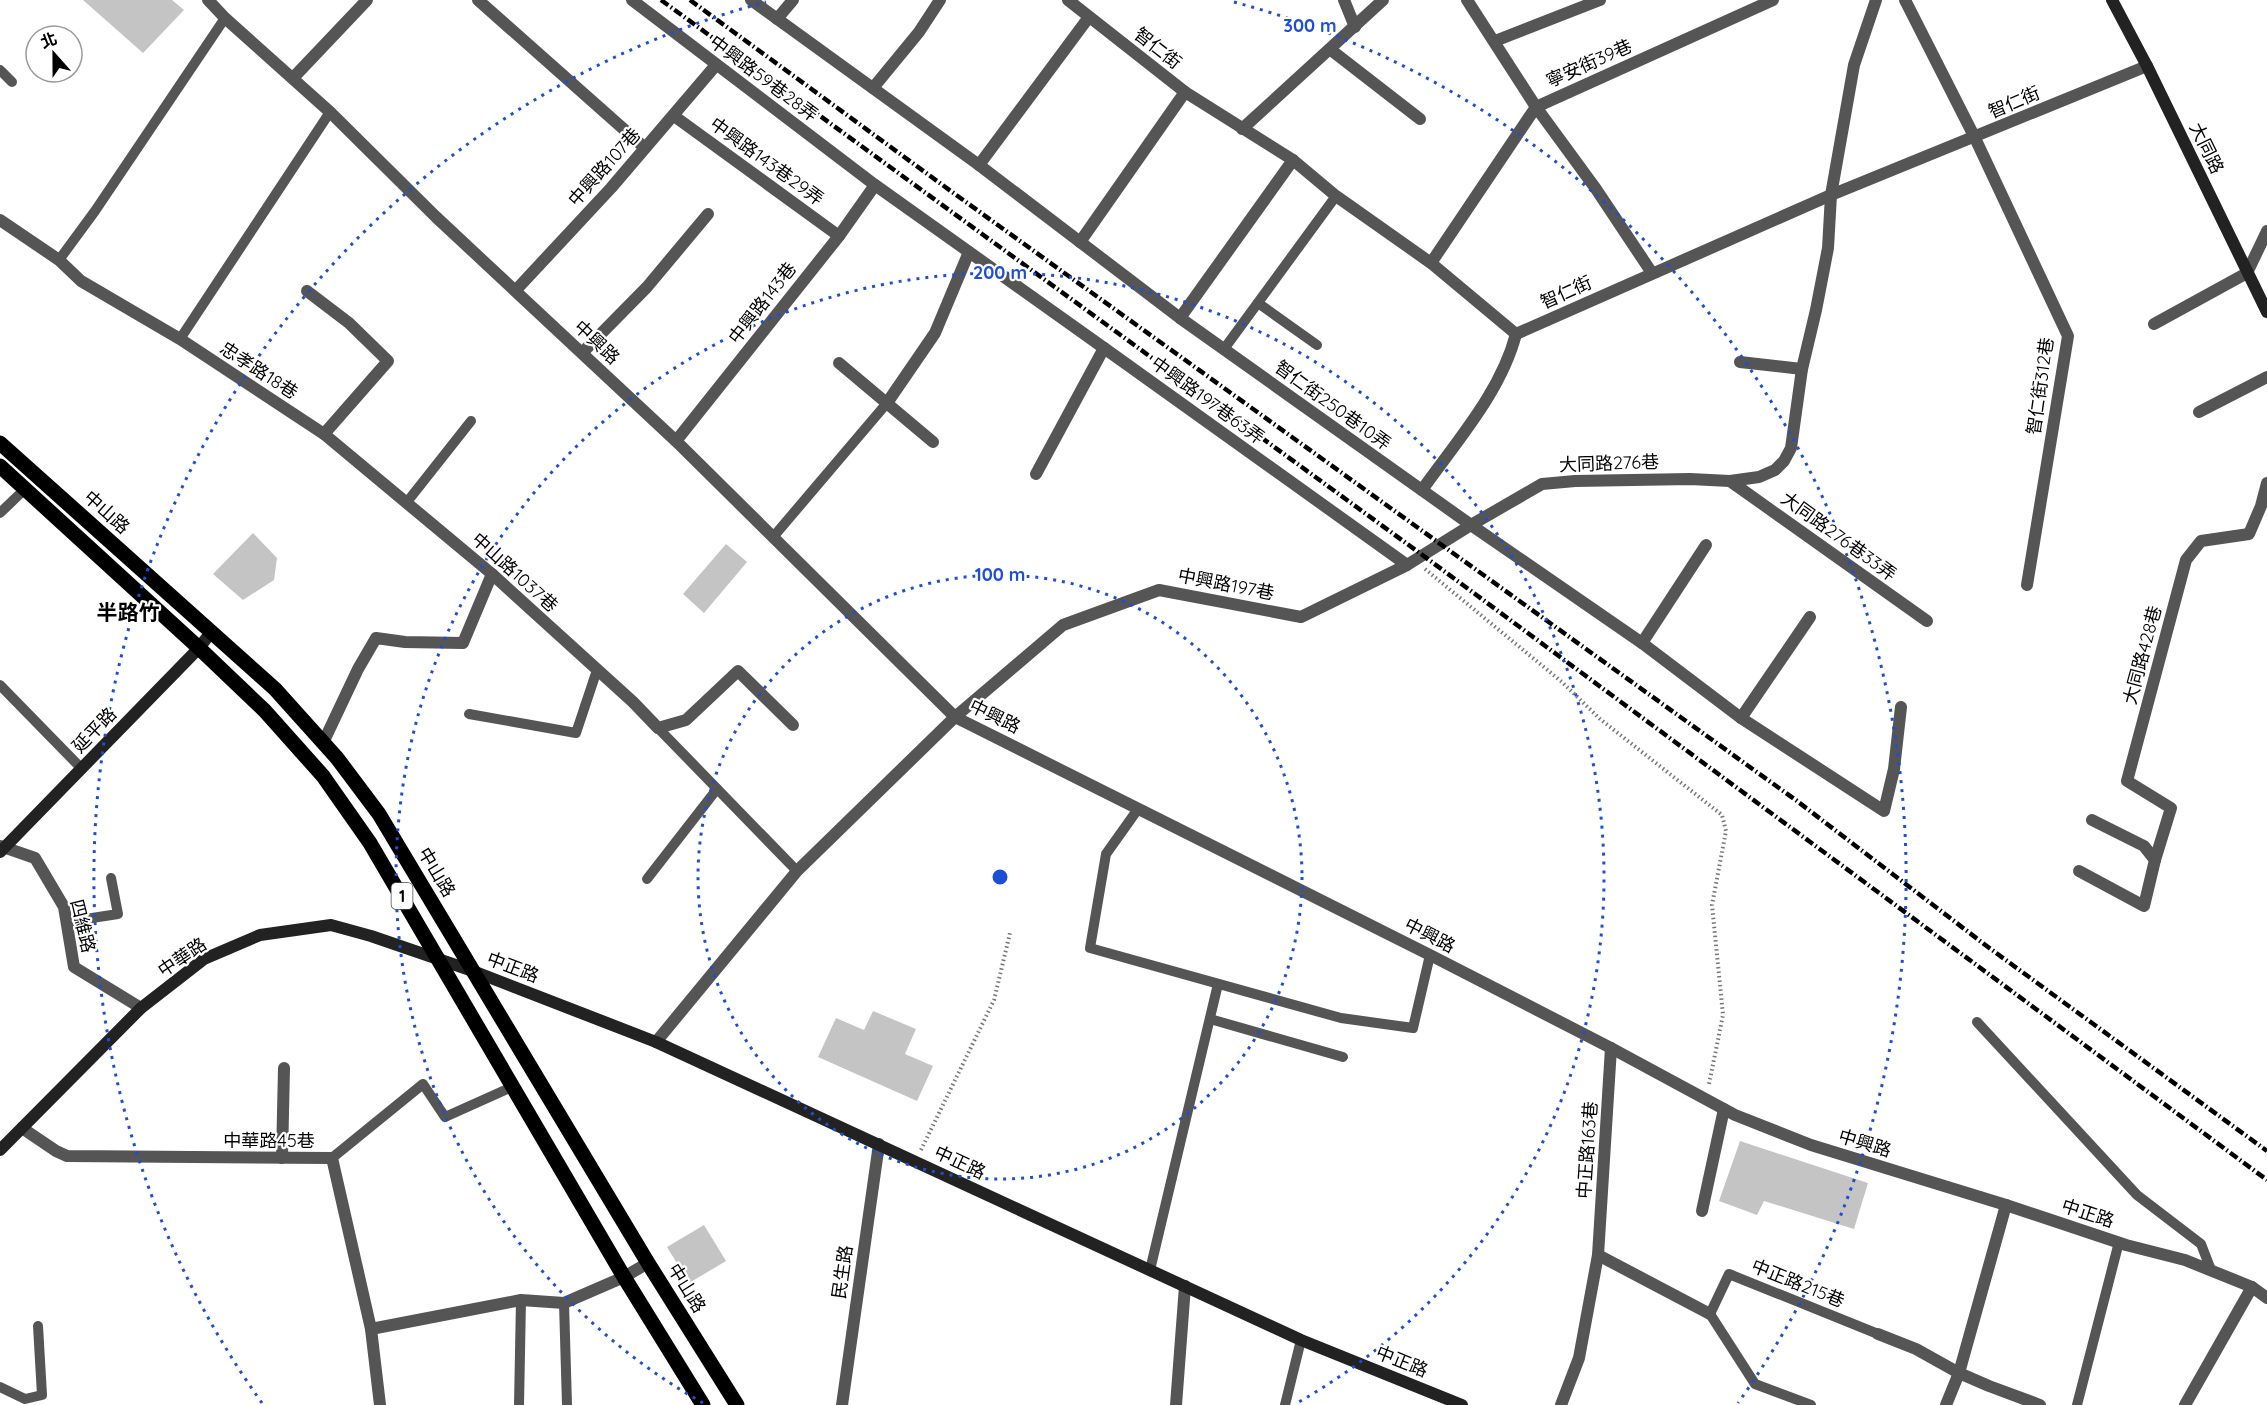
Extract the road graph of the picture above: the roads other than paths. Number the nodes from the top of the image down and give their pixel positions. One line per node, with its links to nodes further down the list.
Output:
1 (208, 0): 18 (street, 中興路)
2 (367, 0): 26 (street)
3 (478, 0): 36 (street)
4 (632, 0): 23 (street, 中興路59巷28弄)
5 (751, 0): 19 (street, 智仁街250巷10弄)
6 (793, 0): 19 (street)
7 (940, 0): 28 (street)
8 (1068, 0): 17 (street, 智仁街)
9 (1344, 0): 20 (street)
10 (1383, 0): 20 (street)
11 (1467, 0): 21 (street, 寧安街39巷)
12 (1600, 0): 21 (street)
13 (1773, 0): 30 (street, 寧安街39巷)
14 (1876, 0): 40 (street, 大同路276巷)
15 (1905, 0): 35 (street, 智仁街312巷)
16 (2112, 0): 24 (street, 大同路)
17 (1089, 17): 29 (street, 智仁街); 38 (street)
18 (225, 18): 26 (street, 中興路); 48 (lane)
19 (777, 19): 28 (street, 智仁街250巷10弄)
20 (1355, 27): 22 (street)
21 (1495, 41): 30 (street, 寧安街39巷)
22 (1331, 50): 33 (street); 34 (street)
23 (716, 65): 32 (street, 中興路107巷); 39 (street, 中興路59巷28弄)
24 (2147, 66): 35 (street, 智仁街); 51 (street, 大同路)
25 (0, 70): 27 (lane)
26 (293, 78): 31 (street, 中興路)
27 (12, 82)
28 (873, 88): 38 (street, 智仁街250巷10弄)
29 (1185, 92): 34 (street, 智仁街); 46 (street)
30 (1536, 107): 49 (street); 50 (street)
31 (330, 111): 52 (street, 中興路); 59 (lane)
32 (674, 116): 36 (street, 中興路107巷); 45 (street, 中興路143巷29弄)
33 (1420, 119)
34 (1242, 129): 37 (street, 智仁街)
35 (1975, 138): 40 (street, 智仁街); 88 (street, 智仁街312巷)
36 (645, 148): 52 (street, 中興路107巷)
37 (1293, 160): 41 (street, 智仁街); 56 (street)
38 (979, 165): 46 (street, 智仁街250巷10弄)
39 (875, 185): 45 (street, 中興路143巷); 47 (street, 中興路59巷28弄)
40 (1831, 195): 50 (street, 智仁街); 66 (street, 大同路276巷)
41 (1336, 196): 49 (street, 智仁街); 54 (lane)
42 (708, 214): 63 (street)
43 (0, 220): 48 (street, 忠孝路18巷)
44 (2267, 231): 51 (street)
45 (839, 236): 72 (street, 中興路143巷)
46 (1080, 243): 56 (street, 智仁街250巷10弄)
47 (969, 252): 61 (street, 中興路197巷63弄); 68 (street)
48 (59, 260): 59 (street, 忠孝路18巷)
49 (1431, 263): 58 (street, 智仁街)
50 (1652, 273): 58 (street, 智仁街)
51 (2247, 273): 55 (street, 大同路); 57 (street)
52 (516, 290): 63 (street, 中興路)
53 (307, 291): 71 (street)
54 (1258, 303): 60 (lane); 62 (lane)
55 (2267, 312)
56 (1180, 318): 62 (street, 智仁街250巷10弄)
57 (2154, 324)
58 (1516, 334): 80 (street)
59 (180, 339): 71 (street, 忠孝路18巷)
60 (1317, 345)
61 (1104, 348): 76 (street); 86 (street, 中興路197巷63弄)
62 (1224, 349): 80 (street, 智仁街250巷10弄)
63 (583, 352): 72 (street, 中興路)
64 (1740, 362): 66 (street)
65 (839, 363): 68 (street)
66 (1802, 369): 77 (street, 大同路276巷)
67 (2267, 377): 69 (street)
68 (887, 403): 73 (street); 84 (lane)
69 (2199, 412)
70 (471, 421): 81 (lane)
71 (324, 434): 81 (street, 忠孝路18巷)
72 (676, 441): 84 (street, 中興路)
73 (933, 442)
74 (0, 443): 91 (main road, 中山路 / 1)
75 (0, 466): 79 (main road, 1)
76 (1036, 474)
77 (1730, 481): 83 (street, 大同路276巷); 90 (street, 大同路276巷33弄)
78 (2267, 483): 108 (street, 大同路428巷)
79 (25, 489): 82 (lane); 93 (main road, 1)
80 (1422, 490): 83 (street, 智仁街250巷10弄)
81 (406, 502): 87 (street, 中山路1037巷)
82 (0, 513)
83 (1471, 525): 86 (street, 中興路197巷); 92 (street)
84 (774, 536): 98 (street, 中興路)
85 (1706, 545): 92 (street)
86 (1410, 562): 98 (street, 中興路197巷)
87 (492, 574): 94 (street, 中山路1037巷); 102 (street)
88 (2027, 585)
89 (1810, 617): 99 (street)
90 (1927, 621)
91 (212, 631): 93 (street, 延平路); 102 (main road, 中山路 / 1)
92 (1642, 643): 99 (street)
93 (199, 648): 103 (street, 延平路); 115 (main road, 1)
94 (597, 670): 97 (lane); 101 (street, 中山路1037巷)
95 (0, 685): 103 (lane)
96 (1901, 707): 99 (street)
97 (469, 714)
98 (955, 717): 105 (street, 中興路); 109 (street, 中興路)
99 (1741, 718)
100 (793, 725): 101 (street)
101 (658, 728): 104 (lane, 中山路1037巷)
102 (323, 743): 116 (main road, 中山路 / 1)
103 (82, 769): 107 (street, 延平路)
104 (717, 789): 109 (lane, 中山路1037巷); 112 (lane)
105 (1138, 809): 114 (street, 中興路); 117 (lane)
106 (2092, 820): 108 (street)
107 (2, 849): 113 (street, 四維路)
108 (2155, 860): 110 (street)
109 (797, 871): 121 (street, 中興路)
110 (2079, 871)
111 (111, 878): 113 (lane)
112 (647, 879)
113 (66, 922): 118 (street, 四維路)
114 (1430, 955): 117 (lane); 122 (street, 中興路)
115 (439, 960): 116 (street, 中正路); 118 (street, 中華路); 125 (main road, 1)
116 (473, 971): 121 (street, 中正路); 137 (main road, 中山路 / 1)
117 (1218, 984): 119 (lane)
118 (141, 1008): 127 (street, 中華路)
119 (1210, 1019): 123 (lane); 138 (lane)
120 (1977, 1022): 139 (lane)
121 (656, 1042): 128 (street, 中正路)
122 (1611, 1048): 126 (street, 中興路); 136 (street, 中正路163巷)
123 (1343, 1056)
124 (284, 1068): 130 (street)
125 (512, 1087): 131 (lane, 中華路45巷); 140 (main road, 1)
126 (1724, 1109): 132 (street, 中興路); 134 (street)
127 (22, 1128): 129 (street, 中華路); 130 (street, 中華路45巷)
128 (879, 1144): 138 (street, 中正路); 160 (street, 民生路)
129 (0, 1150)
130 (282, 1158): 131 (street, 中華路45巷)
131 (332, 1158): 148 (street)
132 (1894, 1171): 133 (street, 中正路)
133 (2006, 1205): 135 (street, 中正路); 151 (street)
134 (1702, 1211)
135 (2119, 1242): 139 (street, 中正路); 167 (lane)
136 (1598, 1255): 146 (street); 163 (street, 中正路163巷)
137 (648, 1263): 140 (street); 159 (main road, 中山路 / 1)
138 (1150, 1270): 141 (street, 中正路)
139 (2211, 1270): 142 (street, 中正路)
140 (624, 1277): 145 (street); 158 (main road, 1)
141 (1185, 1286): 150 (street, 中正路); 161 (street)
142 (2252, 1287): 143 (street, 中正路); 168 (street)
143 (2267, 1298)
144 (521, 1300): 145 (street); 148 (street); 156 (lane)
145 (564, 1303): 157 (lane)
146 (1710, 1314): 149 (lane, 中正路215巷); 164 (lane)
147 (38, 1326): 152 (lane)
148 (371, 1329): 155 (street)
149 (1878, 1334): 151 (street, 中正路215巷)
150 (1301, 1340): 154 (street, 中正路); 162 (lane)
151 (1959, 1373): 153 (street, 中正路215巷); 165 (street)
152 (0, 1387)
153 (2020, 1402): 166 (street, 中正路215巷)
154 (1459, 1404)
155 (380, 1405)
156 (519, 1405)
157 (567, 1405)
158 (703, 1405)
159 (737, 1405)
160 (842, 1405)
161 (1176, 1405)
162 (1285, 1405)
163 (1561, 1405)
164 (1811, 1405)
165 (1946, 1405)
166 (2040, 1405)
167 (2077, 1405)
168 (2184, 1405)

